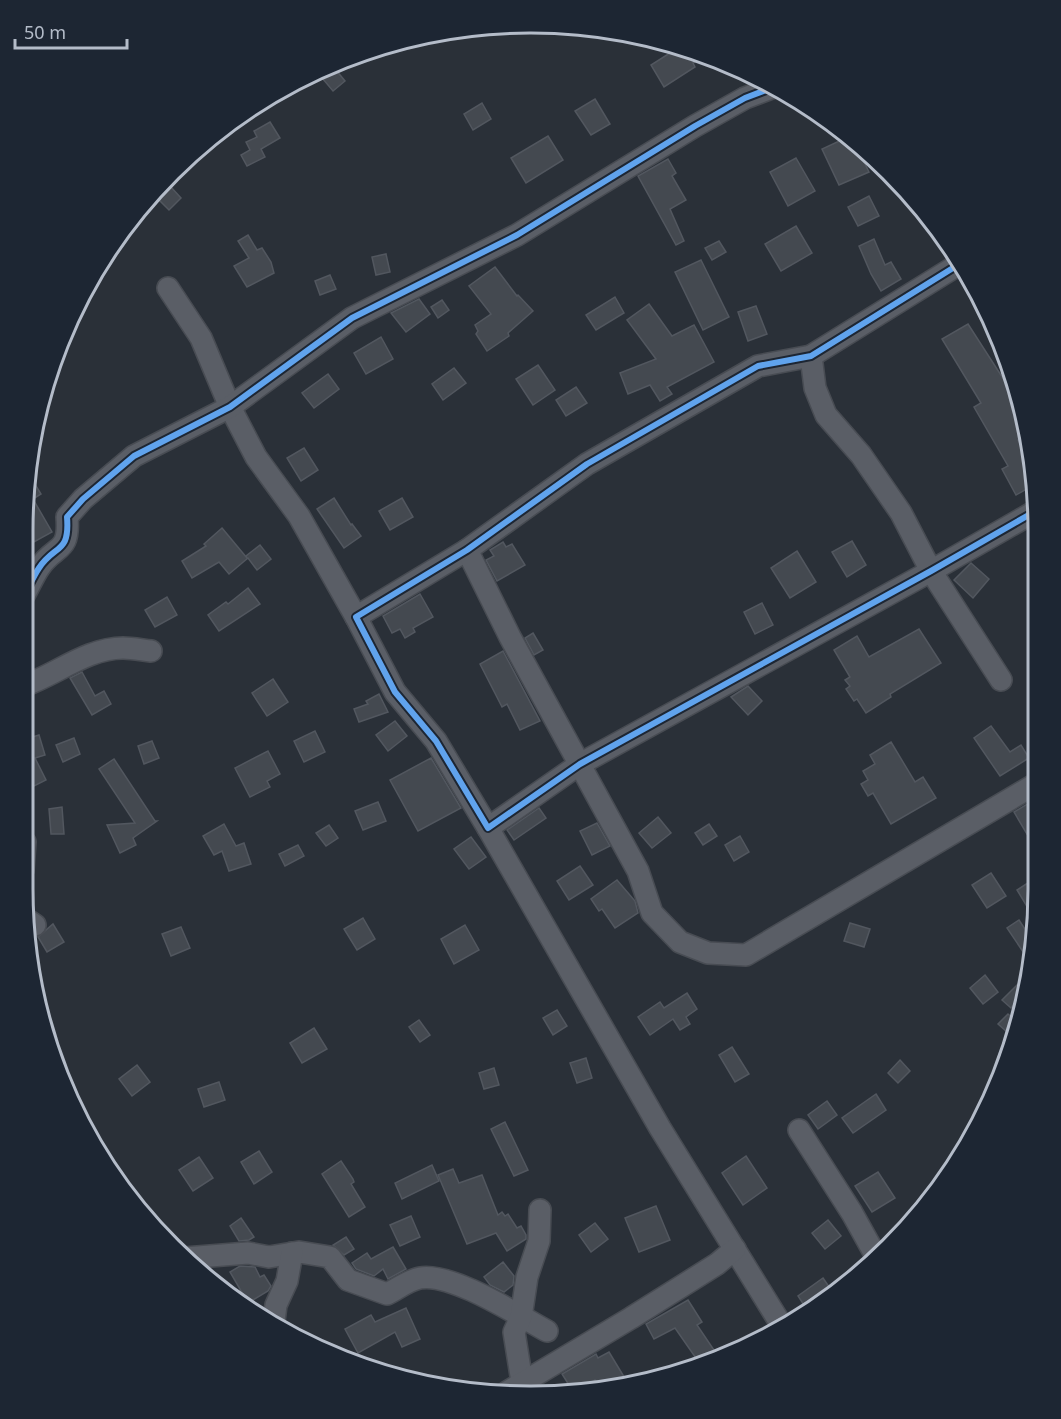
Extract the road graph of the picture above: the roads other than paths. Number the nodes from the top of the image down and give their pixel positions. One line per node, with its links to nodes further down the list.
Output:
1 (763, 91): 5 (street)
2 (953, 268): 4 (street)
3 (168, 288): 5 (street)
4 (811, 356): 7 (street); 8 (street)
5 (230, 407): 9 (street); 10 (street)
6 (1028, 516): 8 (street)
7 (467, 550): 10 (street); 14 (street)
8 (931, 571): 12 (street); 14 (street)
9 (33, 576)
10 (356, 617): 16 (street)
11 (151, 651): 13 (street)
12 (1001, 680)
13 (33, 683)
14 (580, 764): 15 (street); 16 (street)
15 (1028, 789)
16 (488, 828): 19 (street)
17 (799, 1130): 20 (street)
18 (540, 1210): 24 (street)
19 (735, 1249): 25 (street); 28 (street)
20 (872, 1250)
21 (292, 1253): 22 (street); 23 (street); 24 (street)
22 (196, 1257)
23 (275, 1315)
24 (521, 1317): 26 (street); 27 (street)
25 (778, 1320)
26 (547, 1331)
27 (514, 1386)
28 (516, 1386)

